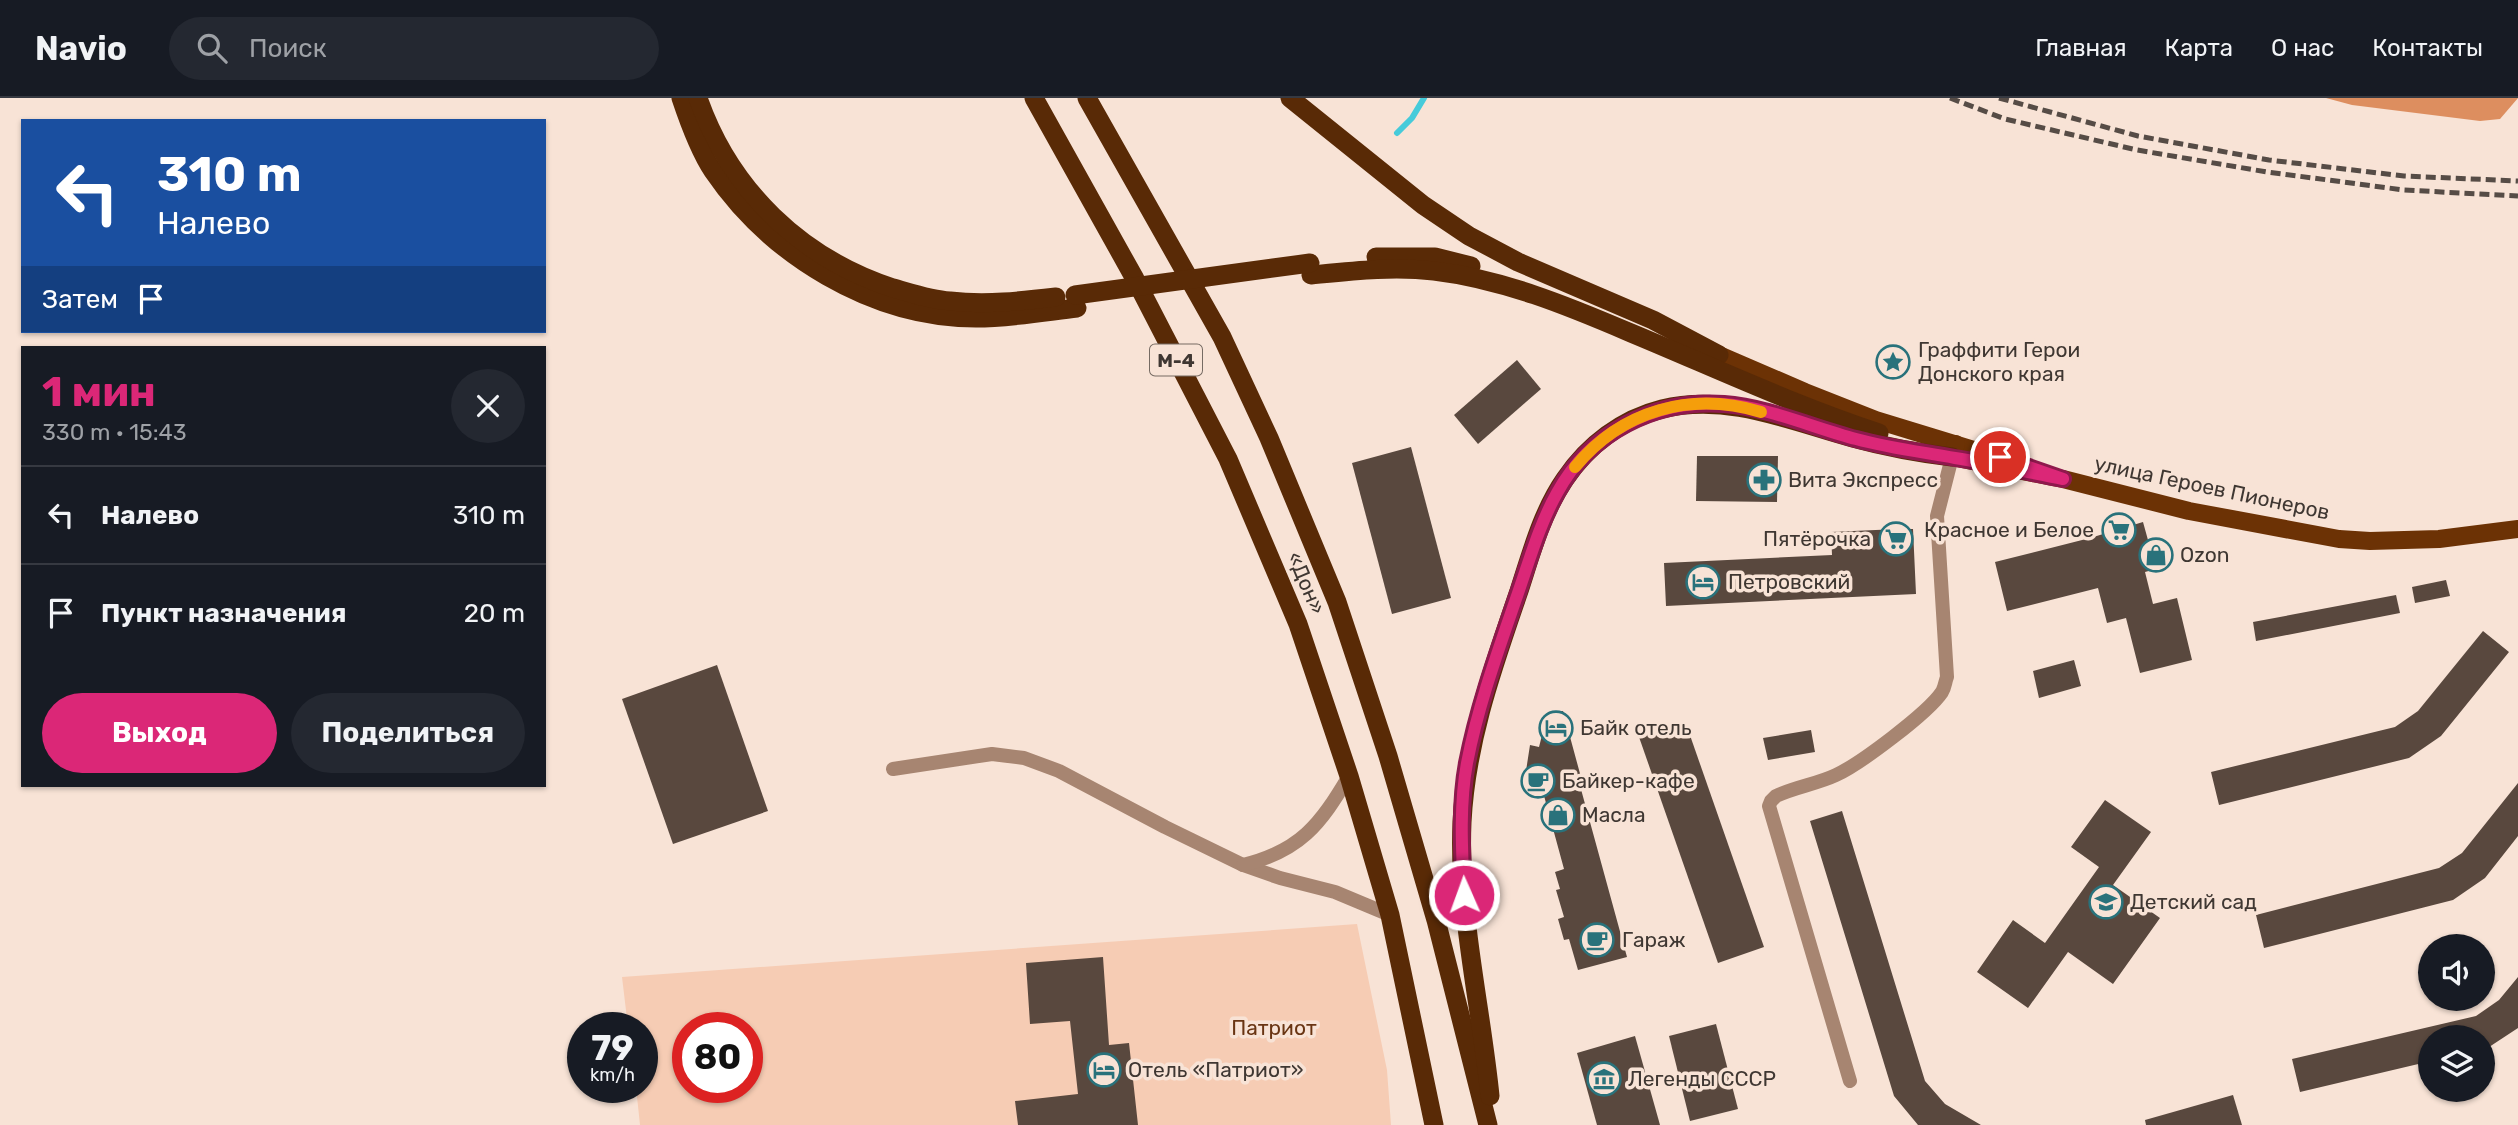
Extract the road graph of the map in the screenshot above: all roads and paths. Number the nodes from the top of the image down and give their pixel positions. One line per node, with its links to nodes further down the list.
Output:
1 (681, 98): 7 (highway)
2 (698, 98): 7 (highway)
3 (1034, 98): 12 (highway, «Дон» / М-4)
4 (1087, 98): 17 (highway, «Дон» / М-4)
5 (1290, 98): 8 (highway)
6 (1310, 269): 7 (highway); 8 (highway); 9 (highway)
7 (1076, 302)
8 (1719, 355): 9 (main road, улица Героев Пионеров)
9 (1954, 450): 10 (main road, улица Героев Пионеров); 15 (street); 17 (highway)
10 (2518, 529)
11 (893, 769): 13 (street)
12 (1349, 776): 13 (street); 14 (highway, «Дон» / М-4)
13 (1243, 865): 14 (street)
14 (1390, 915): 16 (highway, «Дон» / М-4)
15 (1850, 1081)
16 (1434, 1125)
17 (1490, 1125)

